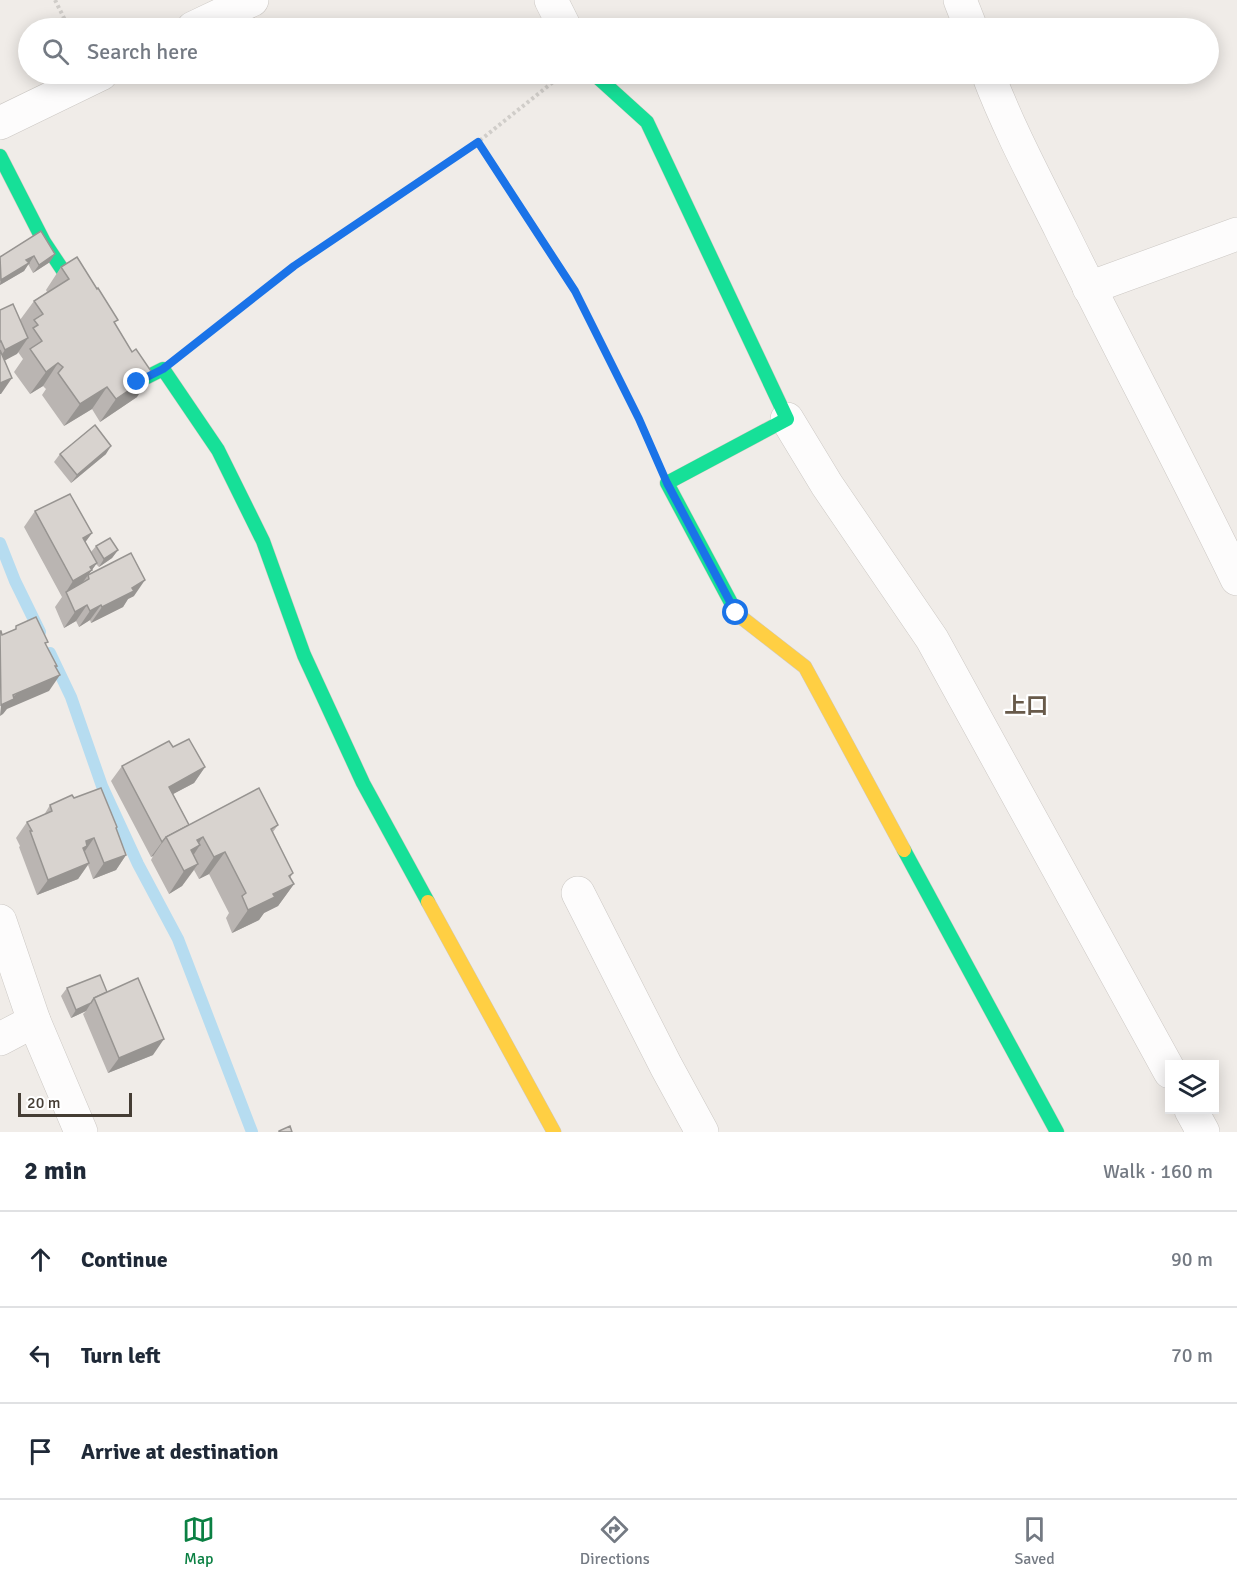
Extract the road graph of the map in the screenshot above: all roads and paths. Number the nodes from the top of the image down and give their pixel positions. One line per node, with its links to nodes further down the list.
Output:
1 (55, 0): 5 (path)
2 (252, 0): 6 (street)
3 (551, 0): 7 (street)
4 (960, 0): 8 (street)
5 (64, 18)
6 (214, 18)
7 (560, 18)
8 (967, 18)
9 (80, 84): 13 (street)
10 (551, 84): 14 (path)
11 (605, 84): 21 (street)
12 (992, 84): 17 (street)
13 (0, 123)
14 (478, 142): 20 (path); 22 (path)
15 (0, 156): 18 (street)
16 (1237, 234): 17 (street)
17 (1089, 288): 23 (street)
18 (94, 317)
19 (112, 345): 20 (street)
20 (163, 369): 31 (street)
21 (787, 419): 22 (street); 28 (street)
22 (667, 483): 33 (street)
23 (1237, 579)
24 (578, 892): 32 (street)
25 (0, 921): 26 (street)
26 (34, 1021): 27 (street); 30 (street)
27 (0, 1039)
28 (1165, 1063)
29 (1193, 1114): 34 (street)
30 (81, 1132)
31 (554, 1132)
32 (702, 1132)
33 (1057, 1132)
34 (1203, 1132)

